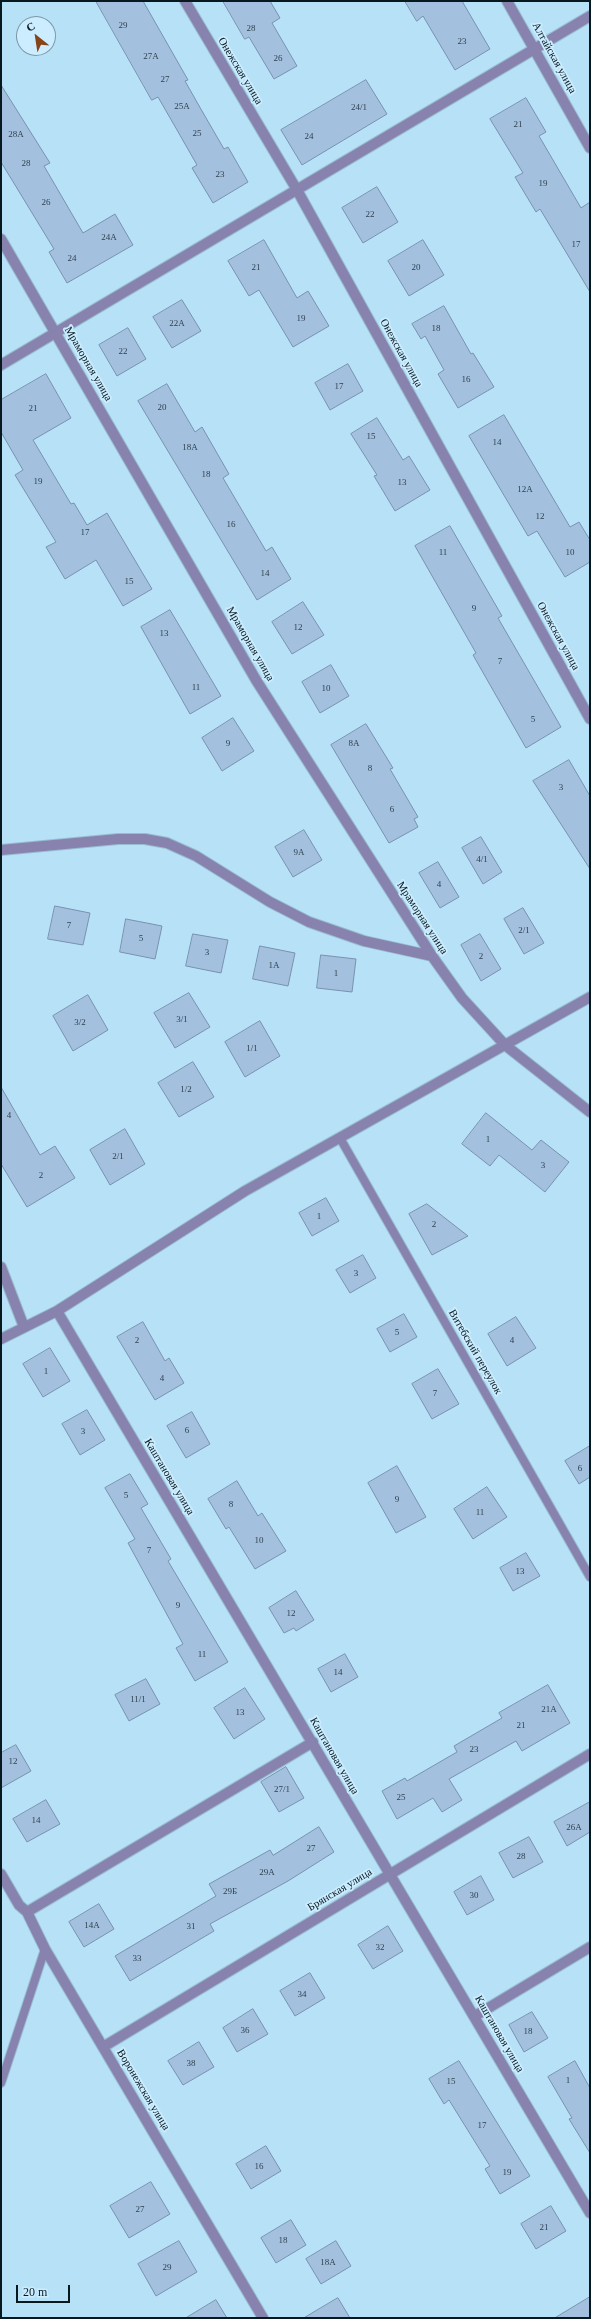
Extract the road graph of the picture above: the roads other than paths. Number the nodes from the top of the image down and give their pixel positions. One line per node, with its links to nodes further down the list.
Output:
1 (185, 1): 6 (street, Онежская улица)
2 (508, 1): 4 (street, Алтайская улица)
3 (590, 16): 4 (street)
4 (535, 49): 5 (street, Алтайская улица); 6 (street)
5 (590, 148)
6 (297, 190): 8 (street); 10 (street, Онежская улица)
7 (1, 239): 8 (street, Мраморная улица)
8 (56, 333): 9 (street); 12 (street, Мраморная улица)
9 (1, 365)
10 (590, 719)
11 (1, 850): 12 (street)
12 (432, 956): 14 (street, Мраморная улица)
13 (590, 997): 14 (street)
14 (505, 1044): 15 (street, Мраморная улица); 16 (street)
15 (590, 1112)
16 (340, 1138): 18 (street); 21 (lane, Витебский переулок)
17 (1, 1267): 19 (street)
18 (57, 1311): 19 (street); 22 (street, Каштановая улица)
19 (24, 1327): 20 (street)
20 (1, 1339)
21 (590, 1577)
22 (313, 1742): 25 (street, Каштановая улица); 26 (street)
23 (590, 1754): 25 (street, Брянская улица)
24 (1, 1874): 26 (street, Воронежская улица)
25 (390, 1874): 29 (street, Каштановая улица); 30 (street, Брянская улица)
26 (27, 1912): 28 (street, Воронежская улица)
27 (590, 1947): 29 (street)
28 (45, 1949): 30 (street, Воронежская улица); 31 (lane)
29 (475, 2016): 32 (street, Каштановая улица)
30 (103, 2047): 34 (street, Воронежская улица)
31 (1, 2083)
32 (587, 2203): 33 (street, Каштановая улица)
33 (590, 2213)
34 (264, 2318)

